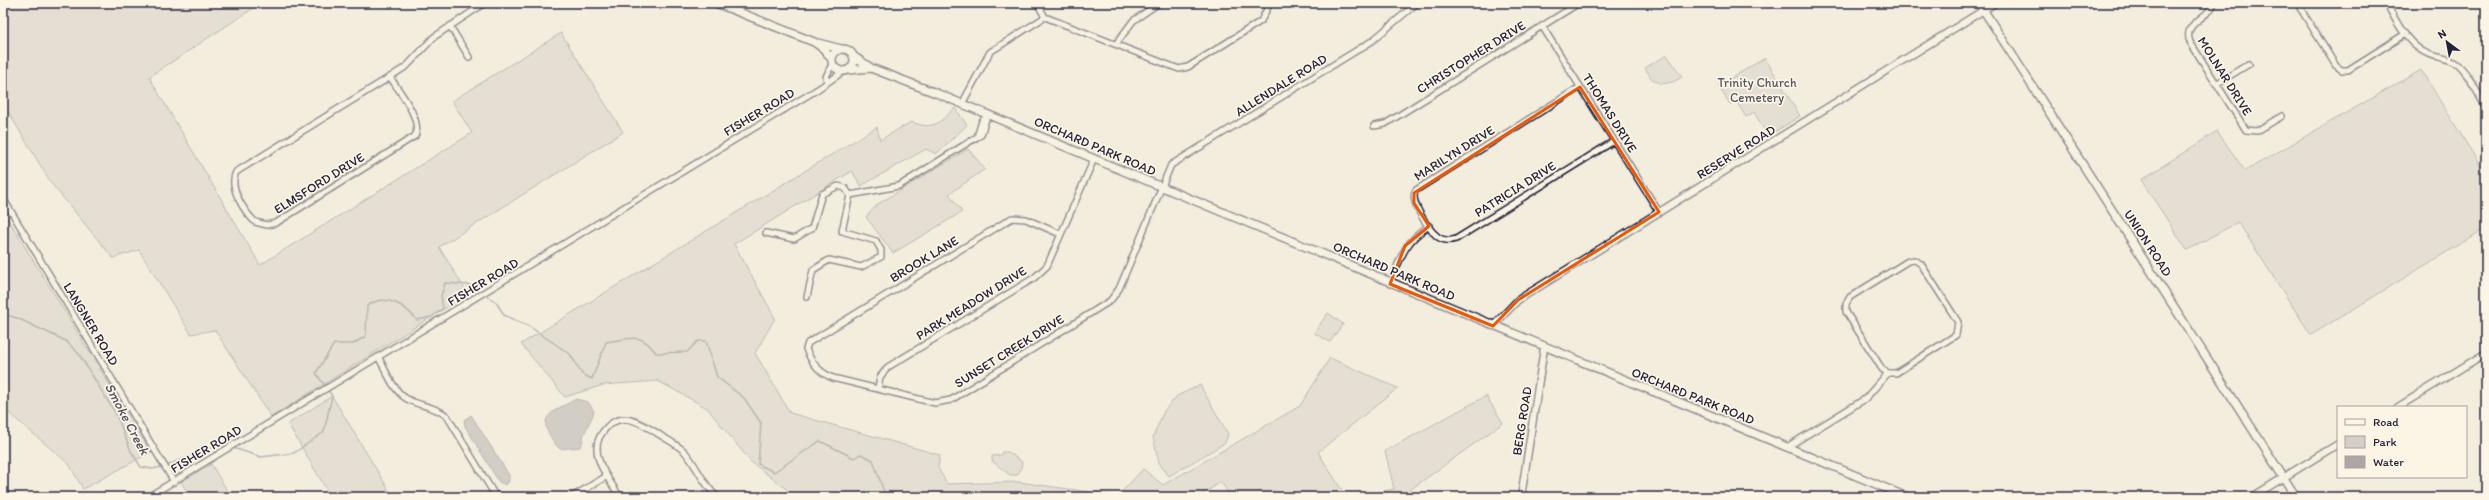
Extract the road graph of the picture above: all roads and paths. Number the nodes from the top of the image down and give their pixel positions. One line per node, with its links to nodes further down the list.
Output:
1 (485, 3): 15 (street, ELMSFORD DRIVE)
2 (716, 3): 18 (main road)
3 (1037, 3): 14 (street)
4 (1159, 3): 19 (street)
5 (1270, 3): 19 (street)
6 (1417, 3): 38 (street, ALLENDALE ROAD)
7 (1579, 3): 16 (street, CHRISTOPHER DRIVE)
8 (1979, 3): 13 (main road, UNION ROAD)
9 (1995, 3): 13 (street, RESERVE ROAD)
10 (2214, 3): 29 (street, MOLNAR DRIVE)
11 (2297, 3): 17 (street)
12 (2386, 3): 17 (street)
13 (1984, 10): 41 (street, RESERVE ROAD); 58 (main road, UNION ROAD)
14 (1045, 17): 19 (street); 31 (street)
15 (450, 26): 22 (street); 27 (street, ELMSFORD DRIVE)
16 (1542, 26): 30 (street, THOMAS DRIVE); 35 (street, CHRISTOPHER DRIVE)
17 (2405, 34): 32 (street)
18 (814, 42): 20 (main road); 23 (main road)
19 (1116, 44)
20 (841, 49): 21 (main road); 23 (main road)
21 (853, 56): 25 (main road, ORCHARD PARK ROAD); 26 (main road)
22 (469, 57)
23 (832, 62): 26 (main road); 28 (street)
24 (2248, 64): 29 (street)
25 (871, 68): 26 (main road, ORCHARD PARK ROAD); 31 (main road, ORCHARD PARK ROAD)
26 (846, 71): 28 (street, FISHER ROAD)
27 (390, 77): 27 (street, ELMSFORD DRIVE)
28 (827, 81): 51 (street, FISHER ROAD)
29 (2216, 84): 33 (street, MOLNAR DRIVE)
30 (1580, 87): 36 (street, THOMAS DRIVE); 42 (street, MARILYN DRIVE)
31 (962, 104): 34 (main road, ORCHARD PARK ROAD)
32 (2486, 108)
33 (2282, 116)
34 (987, 117): 37 (main road, ORCHARD PARK ROAD); 39 (street)
35 (1374, 126)
36 (1614, 141): 41 (street, THOMAS DRIVE); 42 (street, PATRICIA DRIVE)
37 (1094, 159): 38 (main road, ORCHARD PARK ROAD); 44 (street, PARK MEADOW DRIVE)
38 (1162, 187): 45 (main road, ORCHARD PARK ROAD); 53 (street, SUNSET CREEK DRIVE)
39 (850, 195): 43 (street); 46 (street)
40 (3, 198): 59 (street, LANGNER ROAD)
41 (1659, 212): 47 (street, RESERVE ROAD)
42 (1429, 226): 45 (street)
43 (766, 233)
44 (1060, 234): 49 (street, BROOK LANE); 53 (street, PARK MEADOW DRIVE)
45 (1390, 284): 47 (main road, ORCHARD PARK ROAD)
46 (807, 297)
47 (1493, 326): 48 (main road, ORCHARD PARK ROAD)
48 (1544, 348): 56 (main road, ORCHARD PARK ROAD); 67 (street, BERG ROAD)
49 (806, 349): 53 (street, SUNSET CREEK DRIVE)
50 (2486, 353): 54 (street)
51 (379, 358): 59 (street, FISHER ROAD); 63 (street)
52 (1888, 373): 52 (street); 56 (street)
53 (878, 388)
54 (2400, 406)
55 (2337, 445): 58 (street)
56 (1787, 447): 68 (main road, ORCHARD PARK ROAD)
57 (607, 476): 64 (street); 65 (street); 66 (street)
58 (2283, 478): 69 (street); 70 (main road, UNION ROAD)
59 (174, 482): 62 (street, FISHER ROAD)
60 (3, 492): 61 (street)
61 (8, 497)
62 (148, 497)
63 (496, 497)
64 (572, 497)
65 (620, 497)
66 (717, 497)
67 (1521, 497)
68 (1907, 497)
69 (2252, 497)
70 (2296, 497)

